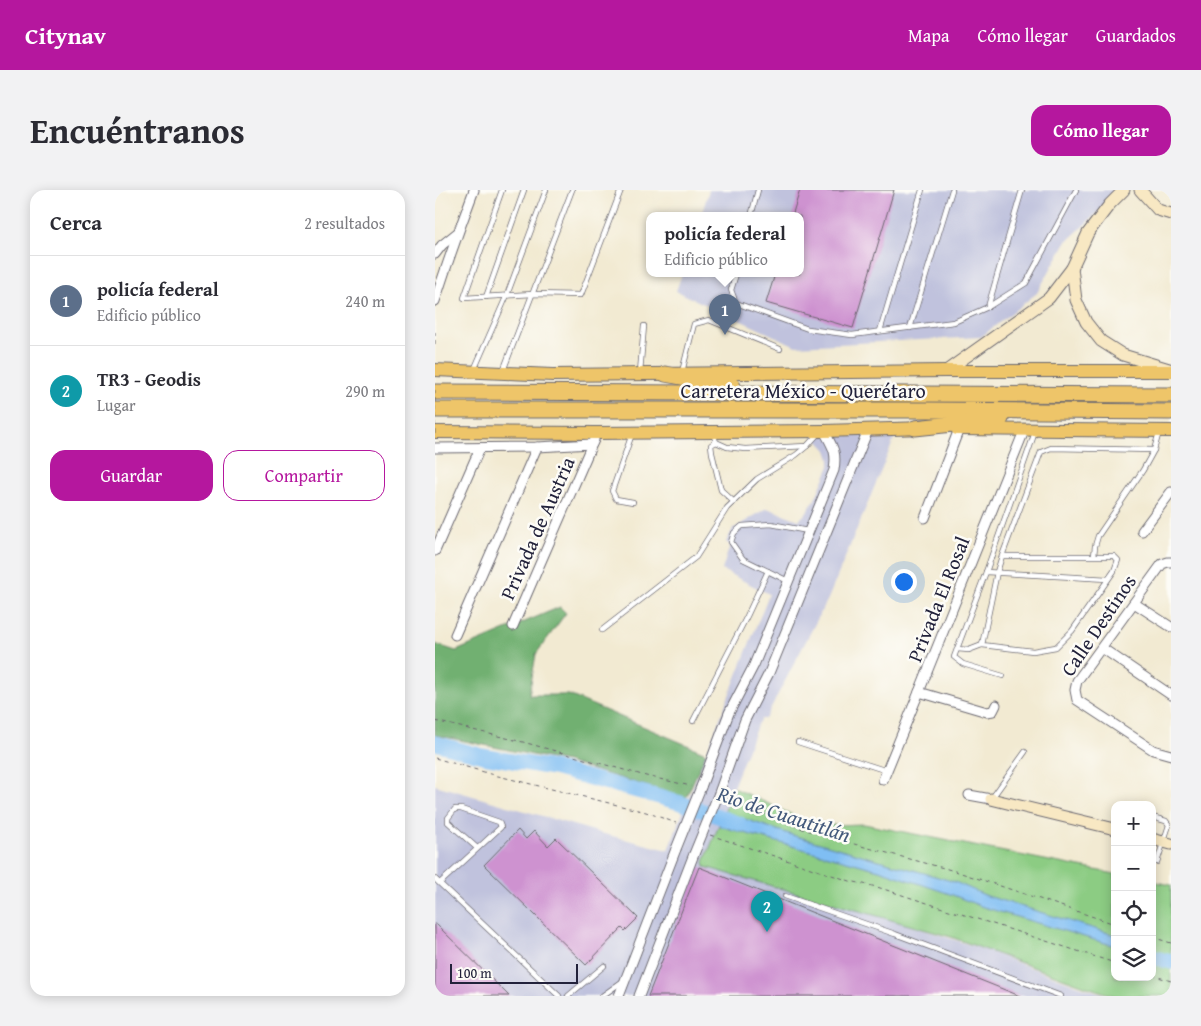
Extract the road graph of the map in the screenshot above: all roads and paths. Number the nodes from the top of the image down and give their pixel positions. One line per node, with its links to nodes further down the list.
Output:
1 (474, 190): 16 (street)
2 (502, 190): 24 (lane)
3 (524, 190): 24 (lane)
4 (545, 190): 23 (lane)
5 (572, 190): 22 (lane)
6 (621, 190): 22 (lane)
7 (758, 190): 14 (lane)
8 (922, 190): 29 (lane)
9 (952, 190): 28 (lane)
10 (1022, 190): 26 (lane)
11 (1076, 190): 26 (lane)
12 (1123, 190): 19 (main road)
13 (1141, 190): 15 (main road)
14 (752, 212)
15 (1171, 214)
16 (457, 233): 17 (street); 18 (street)
17 (435, 254): 18 (street)
18 (448, 264): 20 (street)
19 (1072, 268): 34 (main road); 35 (main road)
20 (439, 276): 25 (street)
21 (734, 277): 29 (lane)
22 (533, 294): 23 (lane); 37 (lane)
23 (507, 295): 24 (lane); 36 (lane)
24 (485, 297)
25 (435, 301)
26 (988, 307): 28 (lane)
27 (644, 326): 38 (lane)
28 (910, 328): 29 (lane)
29 (880, 331)
30 (435, 332): 31 (path)
31 (435, 345)
32 (780, 349): 40 (lane)
33 (435, 370): 36 (main road)
34 (1171, 370): 35 (main road)
35 (946, 371): 40 (main road)
36 (474, 372): 37 (main road)
37 (502, 373): 38 (main road)
38 (640, 374): 39 (main road)
39 (665, 374): 40 (main road); 42 (highway)
40 (682, 374)
41 (435, 391): 42 (highway, Carretera México - Querétaro); 55 (path, bridge)
42 (764, 393): 43 (highway, Carretera México - Querétaro)
43 (1171, 395)
44 (435, 410): 45 (highway, Carretera México - Querétaro)
45 (1072, 412): 46 (highway, Carretera México - Querétaro); 47 (highway)
46 (1171, 412)
47 (915, 428): 48 (main road); 49 (main road)
48 (959, 429): 51 (main road); 68 (street)
49 (868, 430): 50 (main road); 64 (street)
50 (821, 431): 56 (main road); 58 (lane); 63 (street)
51 (1030, 431): 52 (main road); 80 (lane); 95 (street, Privada El Rosal)
52 (1165, 431): 62 (lane)
53 (435, 432): 57 (main road)
54 (633, 432): 56 (main road); 57 (main road); 66 (lane)
55 (435, 436)
56 (714, 437): 58 (lane); 67 (lane)
57 (595, 438): 59 (street); 85 (street, Privada de Austria)
58 (807, 446): 67 (lane)
59 (537, 447): 61 (street); 88 (street)
60 (435, 448): 61 (street)
61 (480, 448): 74 (street)
62 (1154, 450): 76 (lane); 77 (lane)
63 (836, 460): 64 (street); 69 (street)
64 (853, 467): 70 (street)
65 (1171, 492): 72 (street)
66 (633, 502)
67 (734, 502): 87 (lane)
68 (925, 518)
69 (813, 520): 70 (street); 71 (street)
70 (829, 526): 75 (street)
71 (808, 531): 73 (street); 79 (lane)
72 (1142, 531)
73 (802, 548): 75 (street); 83 (street)
74 (435, 551)
75 (817, 553): 91 (street)
76 (1002, 556): 77 (lane); 81 (lane)
77 (1094, 556): 82 (lane)
78 (1171, 562): 84 (street, Calle Destinos)
79 (767, 571): 83 (lane); 98 (lane)
80 (986, 572): 81 (lane); 93 (lane)
81 (997, 572): 82 (lane); 90 (lane)
82 (1108, 579): 90 (lane)
83 (788, 581): 89 (street)
84 (1134, 603): 86 (street); 92 (street, Calle Destinos)
85 (513, 626)
86 (1171, 628)
87 (602, 630)
88 (455, 635)
89 (763, 642): 91 (street); 105 (street)
90 (983, 645): 93 (lane)
91 (779, 648): 106 (street)
92 (1102, 648): 96 (street); 102 (street, Calle Destinos)
93 (957, 649): 94 (lane)
94 (1003, 676)
95 (919, 692): 97 (street); 104 (street, Privada El Rosal)
96 (1171, 695)
97 (996, 706)
98 (693, 721)
99 (435, 722): 105 (path)
100 (798, 742): 104 (lane)
101 (1025, 752): 108 (lane)
102 (1171, 754)
103 (435, 758): 110 (path)
104 (885, 776)
105 (697, 787): 125 (street, bridge)
106 (719, 794): 119 (path); 131 (street, bridge)
107 (969, 795): 108 (street)
108 (991, 799): 111 (main road)
109 (1156, 818): 113 (lane)
110 (679, 824)
111 (1111, 829)
112 (704, 833): 122 (path)
113 (1162, 842): 115 (lane)
114 (477, 848): 114 (lane); 117 (lane)
115 (1156, 862)
116 (435, 879): 117 (lane)
117 (440, 883): 127 (lane)
118 (785, 896): 132 (lane)
119 (1111, 923)
120 (1156, 937): 121 (path)
121 (1171, 943)
122 (1111, 962)
123 (604, 966): 128 (lane)
124 (1156, 976): 126 (path)
125 (625, 979): 129 (lane); 130 (street)
126 (1171, 981)
127 (559, 996)
128 (568, 996)
129 (602, 996)
130 (619, 996)
131 (639, 996)
132 (1061, 996)

